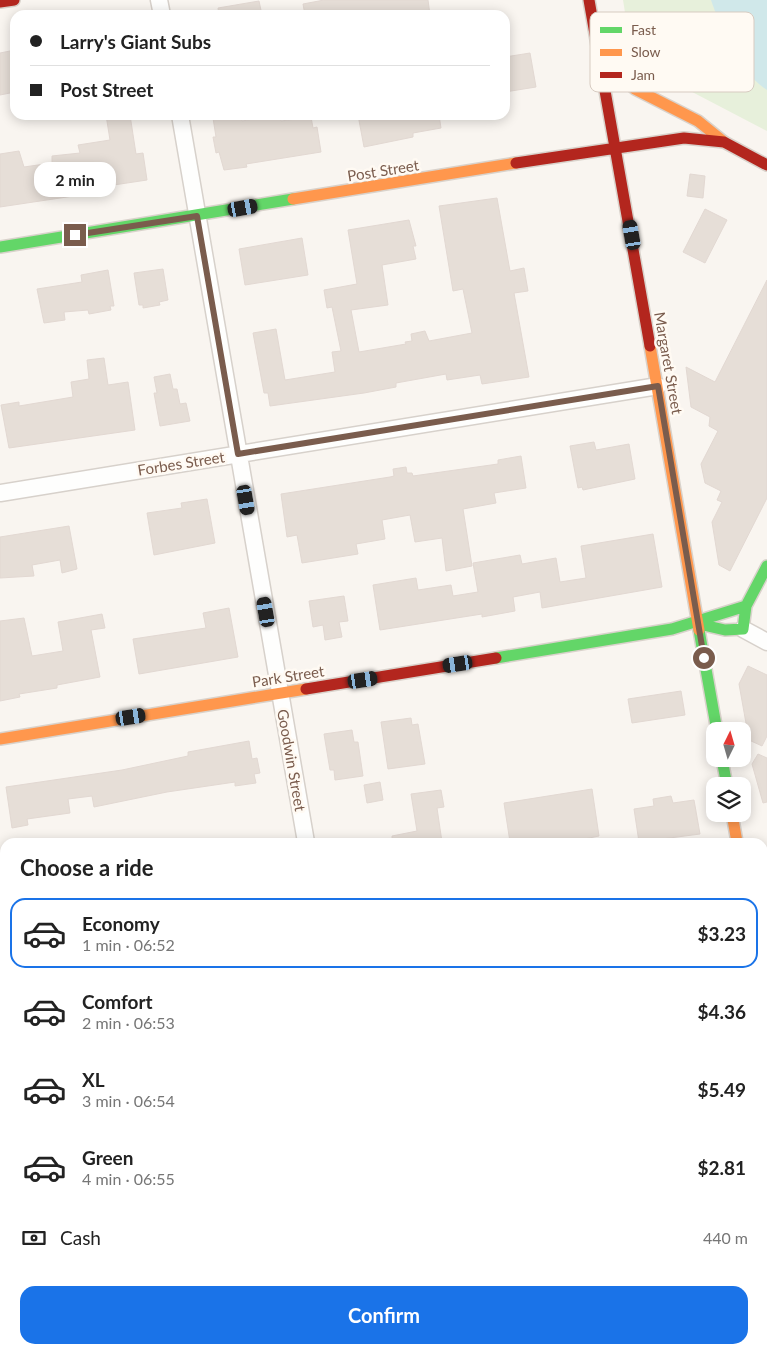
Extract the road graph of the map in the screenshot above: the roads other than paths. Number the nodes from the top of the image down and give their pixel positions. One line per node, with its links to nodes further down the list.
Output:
1 (14, 0): 2 (street)
2 (0, 2)
3 (606, 92): 7 (street, Margaret Street)
4 (643, 92): 6 (street)
5 (181, 120): 9 (street, Goodwin Street)
6 (724, 142): 7 (street, Post Street); 8 (street, Post Street)
7 (616, 147): 9 (street, Post Street); 11 (street, Margaret Street)
8 (767, 165)
9 (197, 216): 10 (street, Post Street); 12 (street, Goodwin Street)
10 (0, 247)
11 (658, 386): 12 (street, Forbes Street); 16 (street, Margaret Street)
12 (238, 454): 13 (street, Forbes Street); 19 (street, Goodwin Street)
13 (0, 493)
14 (767, 566): 15 (street)
15 (746, 606): 16 (street, Park Street); 17 (street)
16 (699, 624): 17 (street, Park Street); 19 (street, Park Street); 20 (street, Margaret Street)
17 (743, 629): 18 (street)
18 (767, 642)
19 (280, 693): 21 (street, Park Street); 23 (street, Goodwin Street)
20 (715, 722)
21 (0, 739)
22 (733, 822): 24 (street)
23 (305, 838)
24 (736, 838)

